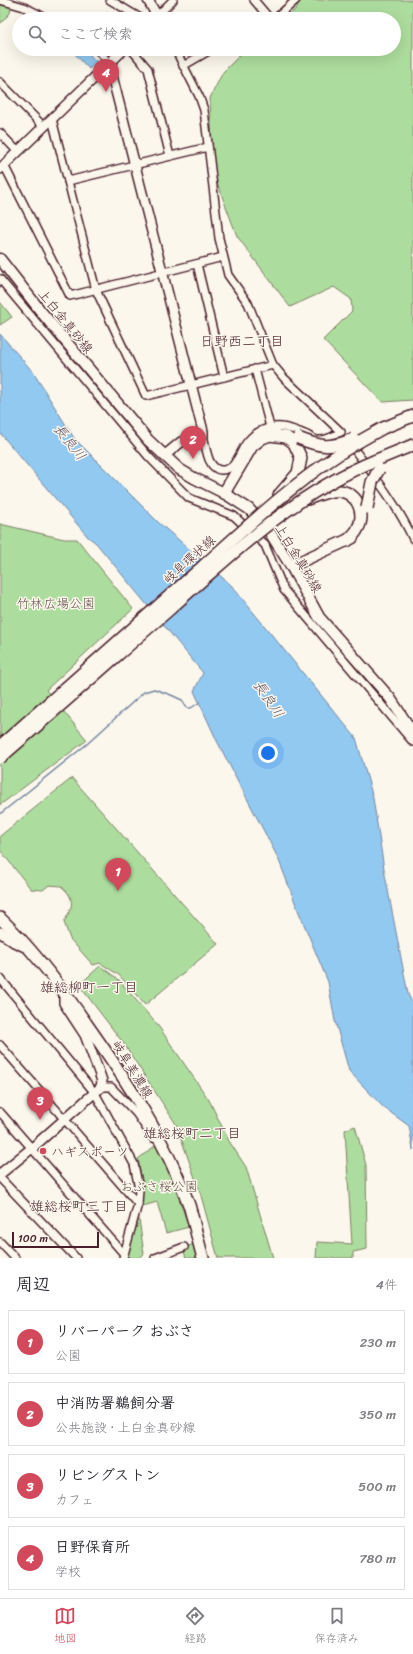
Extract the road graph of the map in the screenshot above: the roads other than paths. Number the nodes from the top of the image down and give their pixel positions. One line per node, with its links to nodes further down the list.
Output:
1 (0, 0): 7 (street)
2 (110, 0): 9 (street)
3 (148, 0): 10 (street)
4 (173, 0): 11 (street)
5 (254, 0): 12 (street)
6 (296, 0): 13 (street)
7 (25, 3): 8 (street)
8 (38, 12)
9 (130, 12)
10 (154, 12)
11 (162, 12)
12 (264, 12)
13 (283, 12)
14 (104, 56): 19 (street)
15 (117, 56): 19 (street)
16 (137, 56): 27 (street)
17 (178, 56): 20 (street)
18 (200, 56): 20 (street)
19 (109, 64): 22 (street); 28 (street)
20 (183, 66): 25 (street)
21 (0, 82): 23 (street)
22 (52, 119): 23 (street); 30 (street)
23 (44, 127): 26 (street)
24 (0, 133): 26 (street)
25 (208, 147): 27 (street); 31 (street)
26 (18, 152): 29 (street)
27 (170, 156): 28 (street)
28 (135, 165): 30 (street); 34 (street)
29 (2, 167): 36 (street)
30 (68, 181): 36 (street)
31 (223, 257): 33 (street); 37 (street)
32 (0, 259): 49 (main road, 上白金真砂線)
33 (197, 264): 34 (street); 39 (street)
34 (162, 272): 36 (street); 40 (street)
35 (0, 280): 58 (street)
36 (96, 290): 40 (street)
37 (273, 365): 38 (street); 43 (street)
38 (255, 370): 39 (street); 42 (street)
39 (224, 377): 40 (street)
40 (191, 386): 44 (street)
41 (413, 416): 45 (main road, 岐阜環状線)
42 (269, 431): 43 (street); 44 (street); 46 (main road); 51 (main road)
43 (341, 432): 55 (street)
44 (203, 435): 49 (street)
45 (359, 439): 46 (main road, bridge); 54 (main road, 岐阜環状線, bridge)
46 (296, 440): 54 (main road, bridge)
47 (413, 445): 50 (main road, 岐阜環状線)
48 (413, 449): 50 (main road)
49 (164, 456): 51 (main road, 上白金真砂線)
50 (376, 465): 52 (main road, 岐阜環状線, bridge); 53 (main road, bridge)
51 (224, 493): 56 (main road, 上白金真砂線)
52 (299, 502): 53 (main road, bridge); 60 (main road, 岐阜環状線, bridge)
53 (364, 509): 56 (main road)
54 (262, 515): 59 (main road, 岐阜環状線, bridge)
55 (413, 539)
56 (291, 566): 57 (main road, 上白金真砂線)
57 (413, 733)
58 (413, 742)
59 (0, 746)
60 (0, 758)
61 (0, 918): 63 (main road, 岐阜美濃線)
62 (0, 932): 63 (street)
63 (28, 948): 65 (main road, 岐阜美濃線)
64 (0, 978): 67 (street)
65 (64, 991): 67 (street); 70 (main road, 岐阜美濃線)
66 (0, 1045): 69 (street)
67 (98, 1090): 69 (street); 70 (street); 74 (street)
68 (0, 1112): 71 (street)
69 (64, 1119): 71 (street); 74 (street)
70 (161, 1142): 81 (main road, 岐阜美濃線)
71 (32, 1148): 72 (street); 77 (street)
72 (0, 1174)
73 (0, 1178): 79 (street)
74 (138, 1204): 77 (street)
75 (0, 1242): 78 (street)
76 (184, 1247): 80 (street)
77 (124, 1256)
78 (15, 1258)
79 (76, 1258)
80 (155, 1258)
81 (203, 1258)

